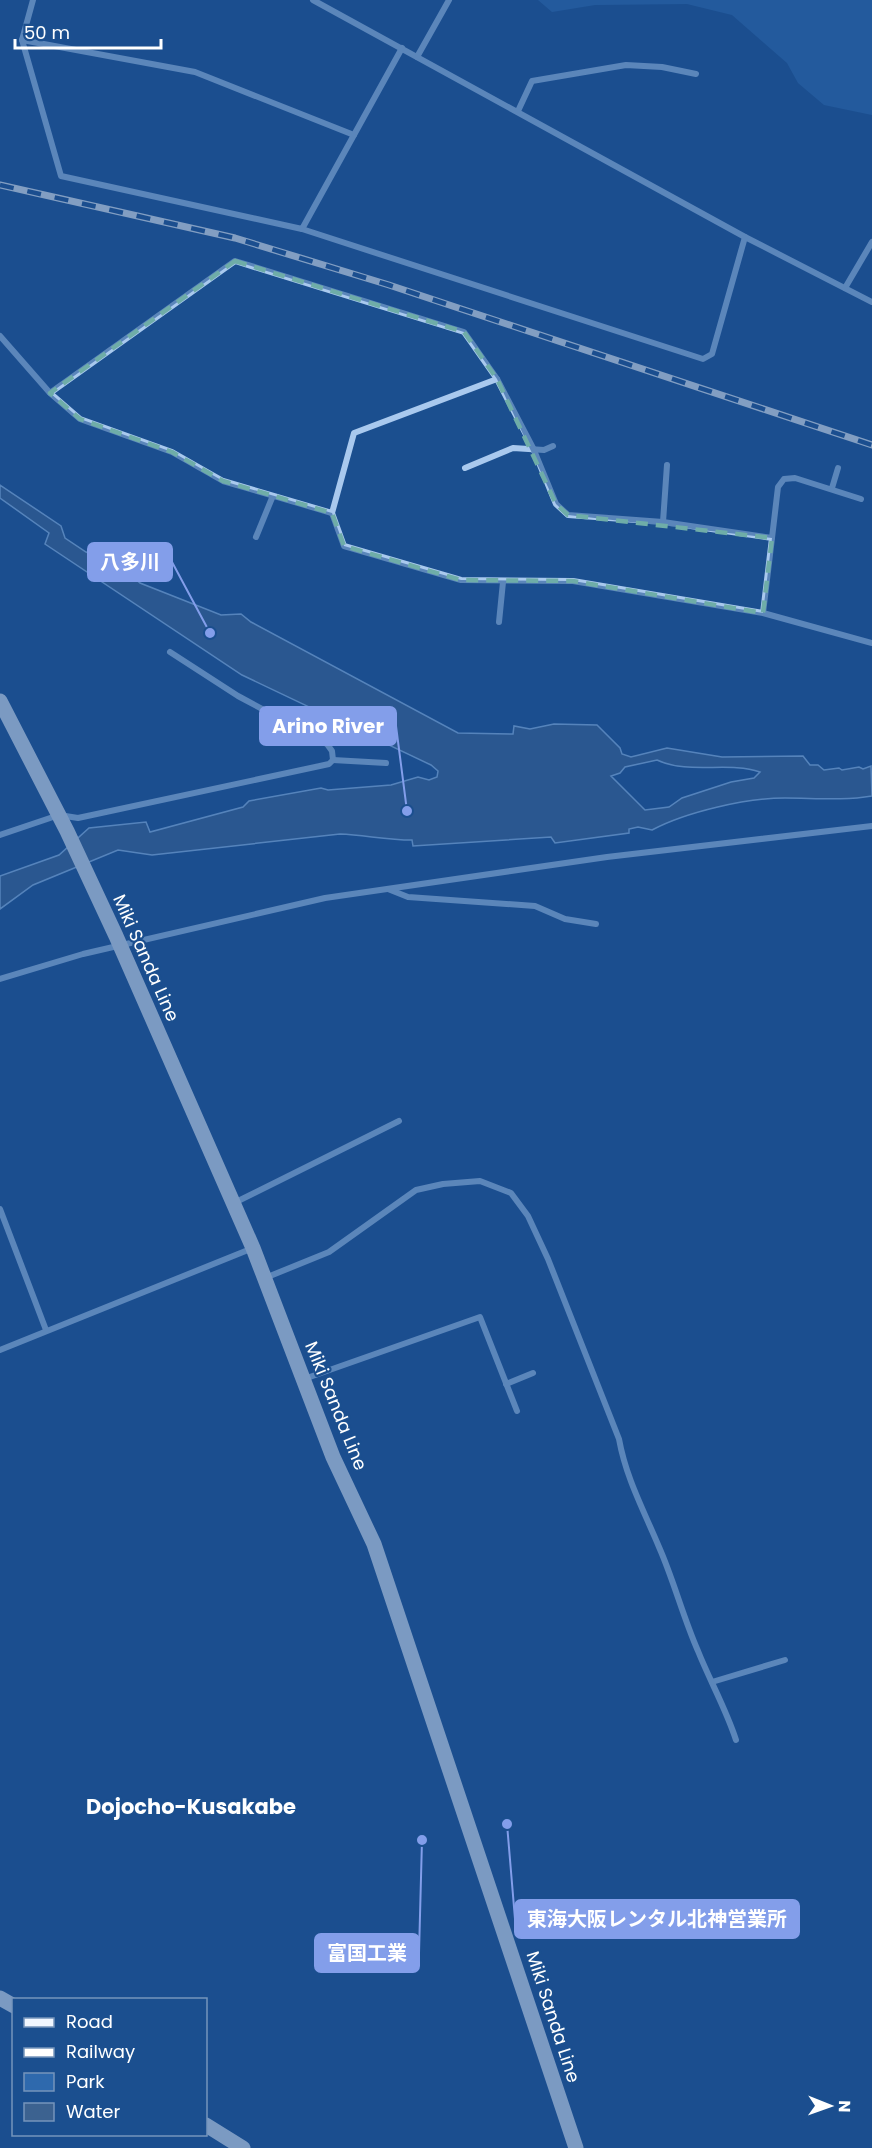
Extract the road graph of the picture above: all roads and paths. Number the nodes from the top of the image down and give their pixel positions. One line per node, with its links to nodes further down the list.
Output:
1 (33, 0): 4 (street)
2 (314, 0): 5 (street)
3 (449, 0): 6 (street)
4 (22, 40): 9 (street); 10 (street)
5 (402, 48): 6 (street); 9 (street)
6 (417, 57): 8 (street)
7 (696, 74): 8 (street)
8 (518, 111): 11 (street)
9 (354, 135): 10 (street)
10 (302, 229): 11 (street)
11 (745, 237): 13 (street)
12 (872, 242): 13 (street)
13 (846, 288): 14 (street)
14 (872, 302)
15 (0, 336): 17 (street)
16 (497, 379): 17 (street); 19 (street); 26 (street)
17 (50, 393): 24 (street)
18 (553, 446): 19 (street)
19 (532, 448): 21 (street); 27 (street)
20 (667, 465): 27 (street)
21 (465, 468)
22 (837, 468): 23 (street)
23 (832, 488): 25 (street); 29 (street)
24 (272, 498): 26 (street); 28 (street)
25 (861, 499)
26 (332, 513): 30 (street)
27 (663, 522): 29 (street)
28 (256, 537)
29 (772, 538): 31 (street)
30 (503, 582): 31 (street); 32 (street)
31 (763, 613): 33 (street)
32 (499, 622)
33 (872, 643)
34 (170, 652): 36 (street)
35 (0, 701): 38 (main road, Miki Sanda Line)
36 (333, 760): 37 (street); 38 (street)
37 (386, 764)
38 (58, 815): 40 (street); 43 (main road, Miki Sanda Line)
39 (872, 826): 41 (street)
40 (0, 835)
41 (387, 889): 42 (street); 43 (street)
42 (596, 924)
43 (118, 942): 44 (street); 46 (main road, Miki Sanda Line)
44 (0, 979)
45 (399, 1121): 46 (street)
46 (234, 1203): 48 (main road, Miki Sanda Line)
47 (0, 1209): 50 (street)
48 (254, 1248): 49 (main road, Miki Sanda Line); 50 (street)
49 (265, 1278): 53 (main road, Miki Sanda Line); 57 (street)
50 (46, 1330): 51 (street)
51 (0, 1350)
52 (533, 1373): 54 (street)
53 (303, 1379): 54 (street); 61 (main road, Miki Sanda Line)
54 (506, 1384): 55 (street)
55 (517, 1411)
56 (785, 1660): 57 (street)
57 (712, 1682): 58 (street)
58 (736, 1740)
59 (207, 2127): 60 (main road)
60 (243, 2148)
61 (576, 2148)

